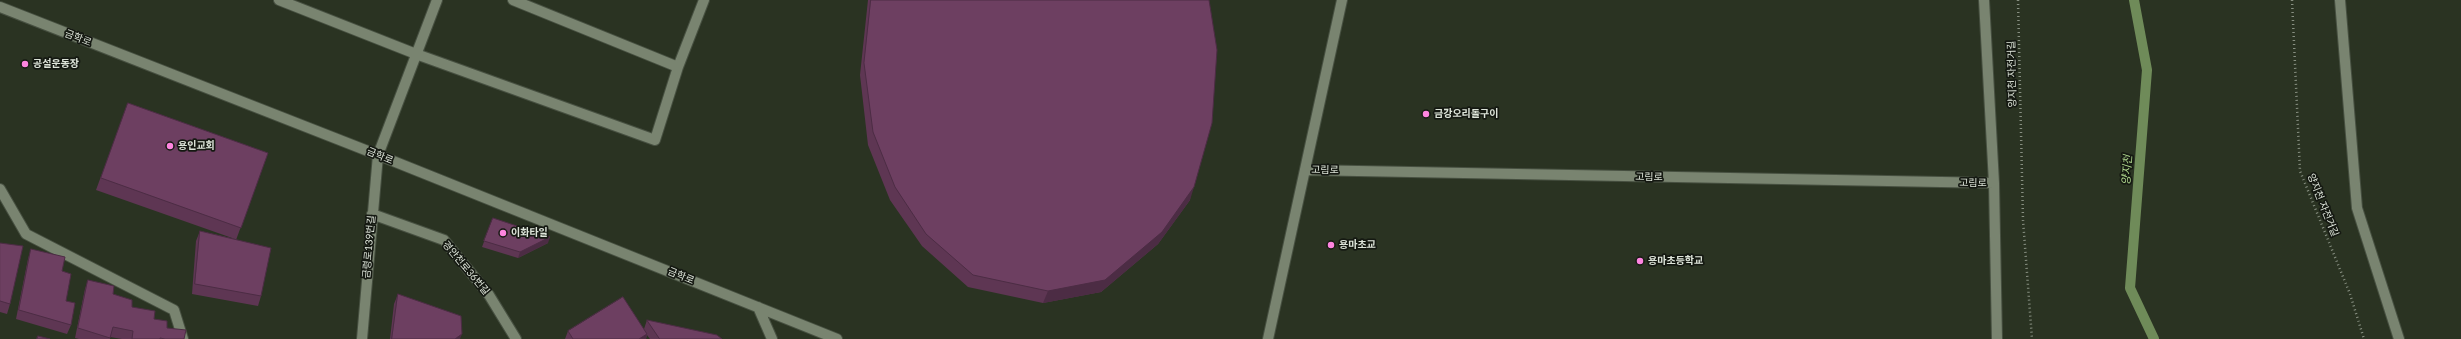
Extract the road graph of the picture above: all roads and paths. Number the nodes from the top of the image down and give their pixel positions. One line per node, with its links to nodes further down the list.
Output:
1 (278, 0): 11 (street)
2 (437, 0): 11 (street, 금령로139번길)
3 (514, 0): 12 (street)
4 (704, 0): 12 (street)
5 (1342, 0): 14 (street, 고림로)
6 (1984, 0): 15 (street, 고림로)
7 (2018, 0): 26 (path, 양지천 자전거길)
8 (2292, 0): 27 (path, 양지천 자전거길)
9 (2340, 0): 28 (street)
10 (0, 7): 13 (street, 금학로)
11 (416, 54): 12 (street); 13 (street, 금령로139번길)
12 (678, 66)
13 (378, 155): 17 (street, 금령로139번길); 18 (street, 금학로)
14 (1305, 170): 15 (street, 고림로); 24 (street, 고림로)
15 (1994, 183): 25 (street, 고림로)
16 (0, 189): 19 (street)
17 (372, 214): 20 (street, 금령로139번길); 21 (street, 경안천로36번길)
18 (758, 307): 22 (street); 23 (street, 금학로)
19 (183, 339)
20 (362, 339)
21 (516, 339)
22 (772, 339)
23 (837, 339)
24 (1268, 339)
25 (1998, 339)
26 (2032, 339)
27 (2364, 339)
28 (2399, 339)

